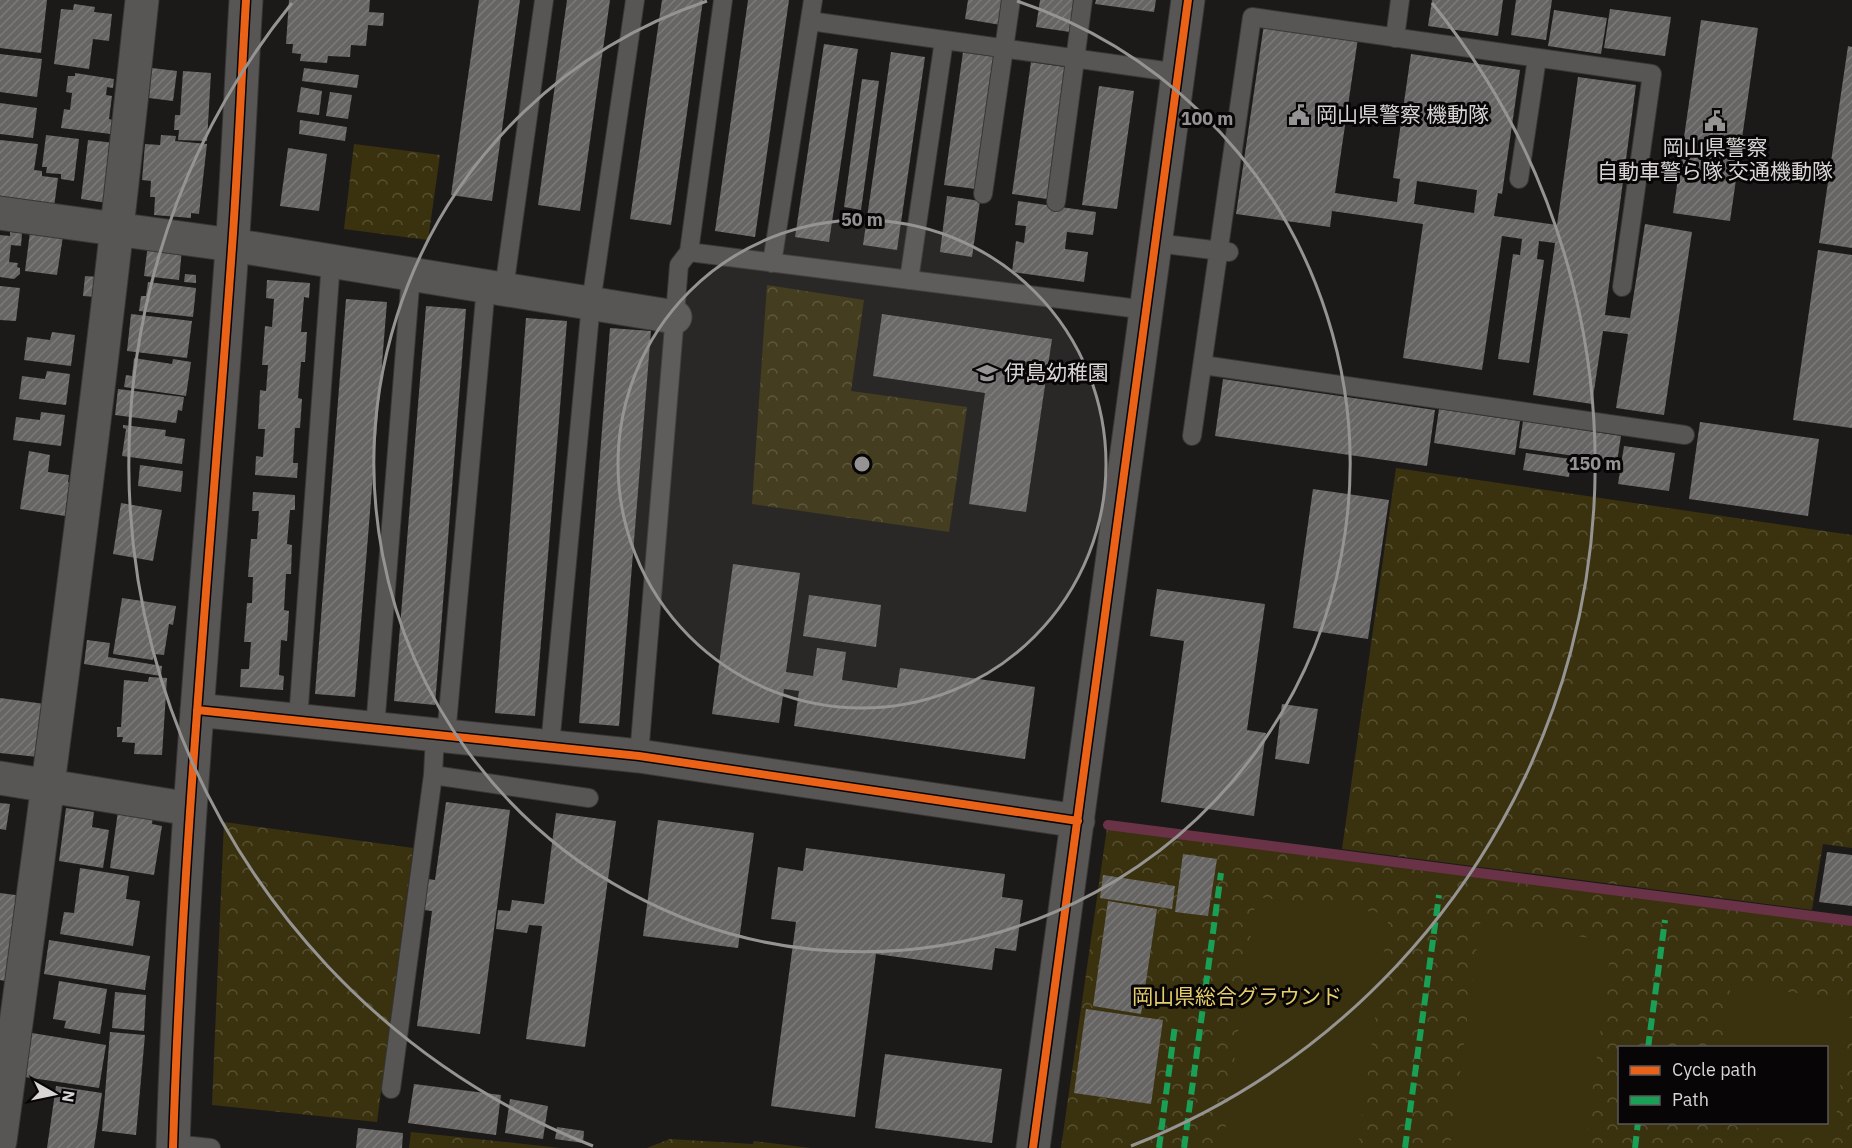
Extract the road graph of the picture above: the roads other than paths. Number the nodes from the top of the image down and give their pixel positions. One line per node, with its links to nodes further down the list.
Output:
1 (142, 0): 22 (street)
2 (246, 0): 24 (street)
3 (544, 0): 32 (lane)
4 (635, 0): 33 (lane)
5 (723, 0): 25 (lane)
6 (813, 0): 11 (lane)
7 (1011, 0): 14 (lane)
8 (1083, 0): 15 (lane)
9 (1188, 0): 17 (street)
10 (1400, 0): 12 (lane)
11 (810, 21): 13 (lane); 28 (lane)
12 (1395, 38): 16 (lane); 26 (lane)
13 (944, 40): 14 (lane); 30 (lane)
14 (1004, 48): 15 (lane); 19 (lane)
15 (1075, 58): 17 (lane); 20 (lane)
16 (1537, 58): 18 (lane); 31 (lane)
17 (1179, 73): 23 (street)
18 (1519, 179)
19 (983, 194)
20 (1056, 202)
21 (0, 213): 22 (street)
22 (118, 230): 24 (street); 47 (street)
23 (1156, 243): 26 (lane); 34 (street)
24 (232, 245): 27 (street); 39 (street)
25 (689, 252): 28 (lane); 35 (lane)
26 (1224, 252): 36 (lane)
27 (331, 261): 29 (street); 40 (lane)
28 (772, 262): 30 (lane)
29 (411, 274): 32 (street); 41 (lane)
30 (909, 280): 34 (lane)
31 (1622, 286)
32 (495, 288): 33 (street); 42 (lane)
33 (591, 303): 35 (street); 43 (lane)
34 (1147, 310): 50 (street)
35 (675, 317): 44 (lane)
36 (1203, 365): 37 (lane); 38 (lane)
37 (1685, 435)
38 (1192, 436)
39 (197, 710): 40 (street); 49 (street)
40 (298, 720): 41 (street)
41 (375, 728): 42 (street)
42 (441, 735): 43 (street); 45 (lane)
43 (550, 746): 44 (street)
44 (639, 756): 50 (street)
45 (433, 776): 48 (lane); 51 (lane)
46 (0, 778): 47 (street)
47 (49, 785): 49 (street); 52 (street)
48 (589, 798)
49 (190, 809): 53 (street)
50 (1078, 821): 55 (street)
51 (391, 1089)
52 (0, 1141)
53 (173, 1146): 54 (lane)
54 (211, 1148)
55 (1033, 1148)

